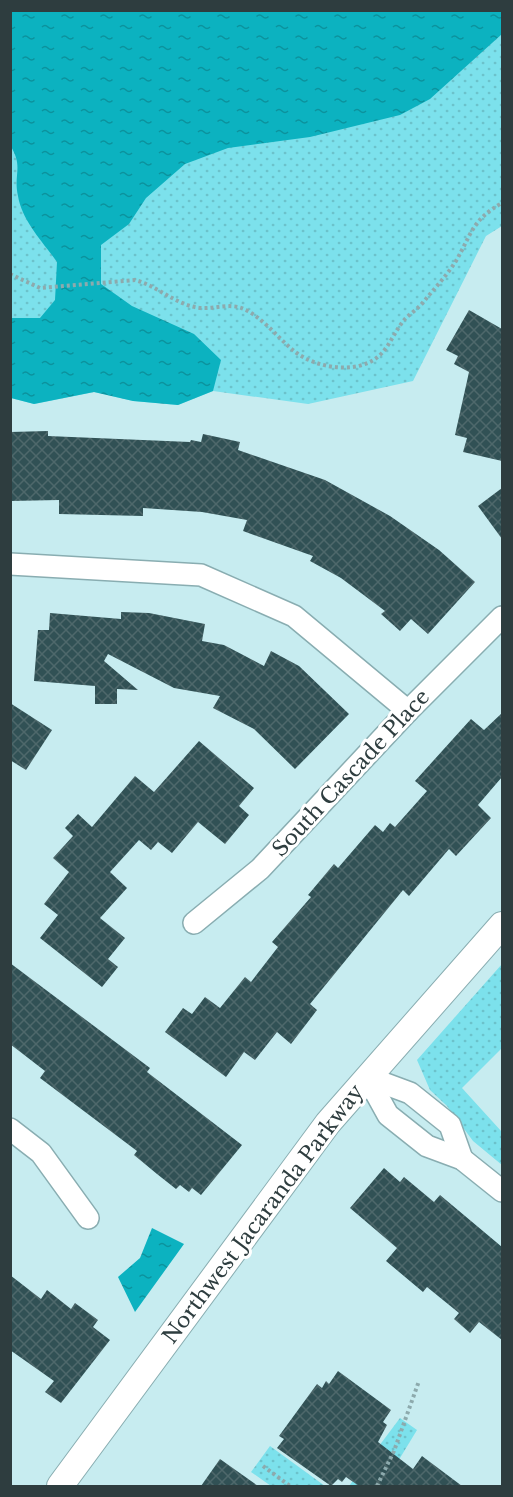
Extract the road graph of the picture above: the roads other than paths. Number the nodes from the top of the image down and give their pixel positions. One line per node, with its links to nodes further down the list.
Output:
1 (10, 564): 3 (street)
2 (502, 617): 3 (street, South Cascade Place)
3 (408, 711): 4 (street, South Cascade Place)
4 (194, 923)
5 (502, 925): 6 (street, Northwest Jacaranda Parkway)
6 (367, 1077): 8 (street); 8 (street); 11 (street, Northwest Jacaranda Parkway)
7 (10, 1129): 10 (street)
8 (462, 1159): 9 (street)
9 (502, 1191)
10 (88, 1218)
11 (60, 1486)

